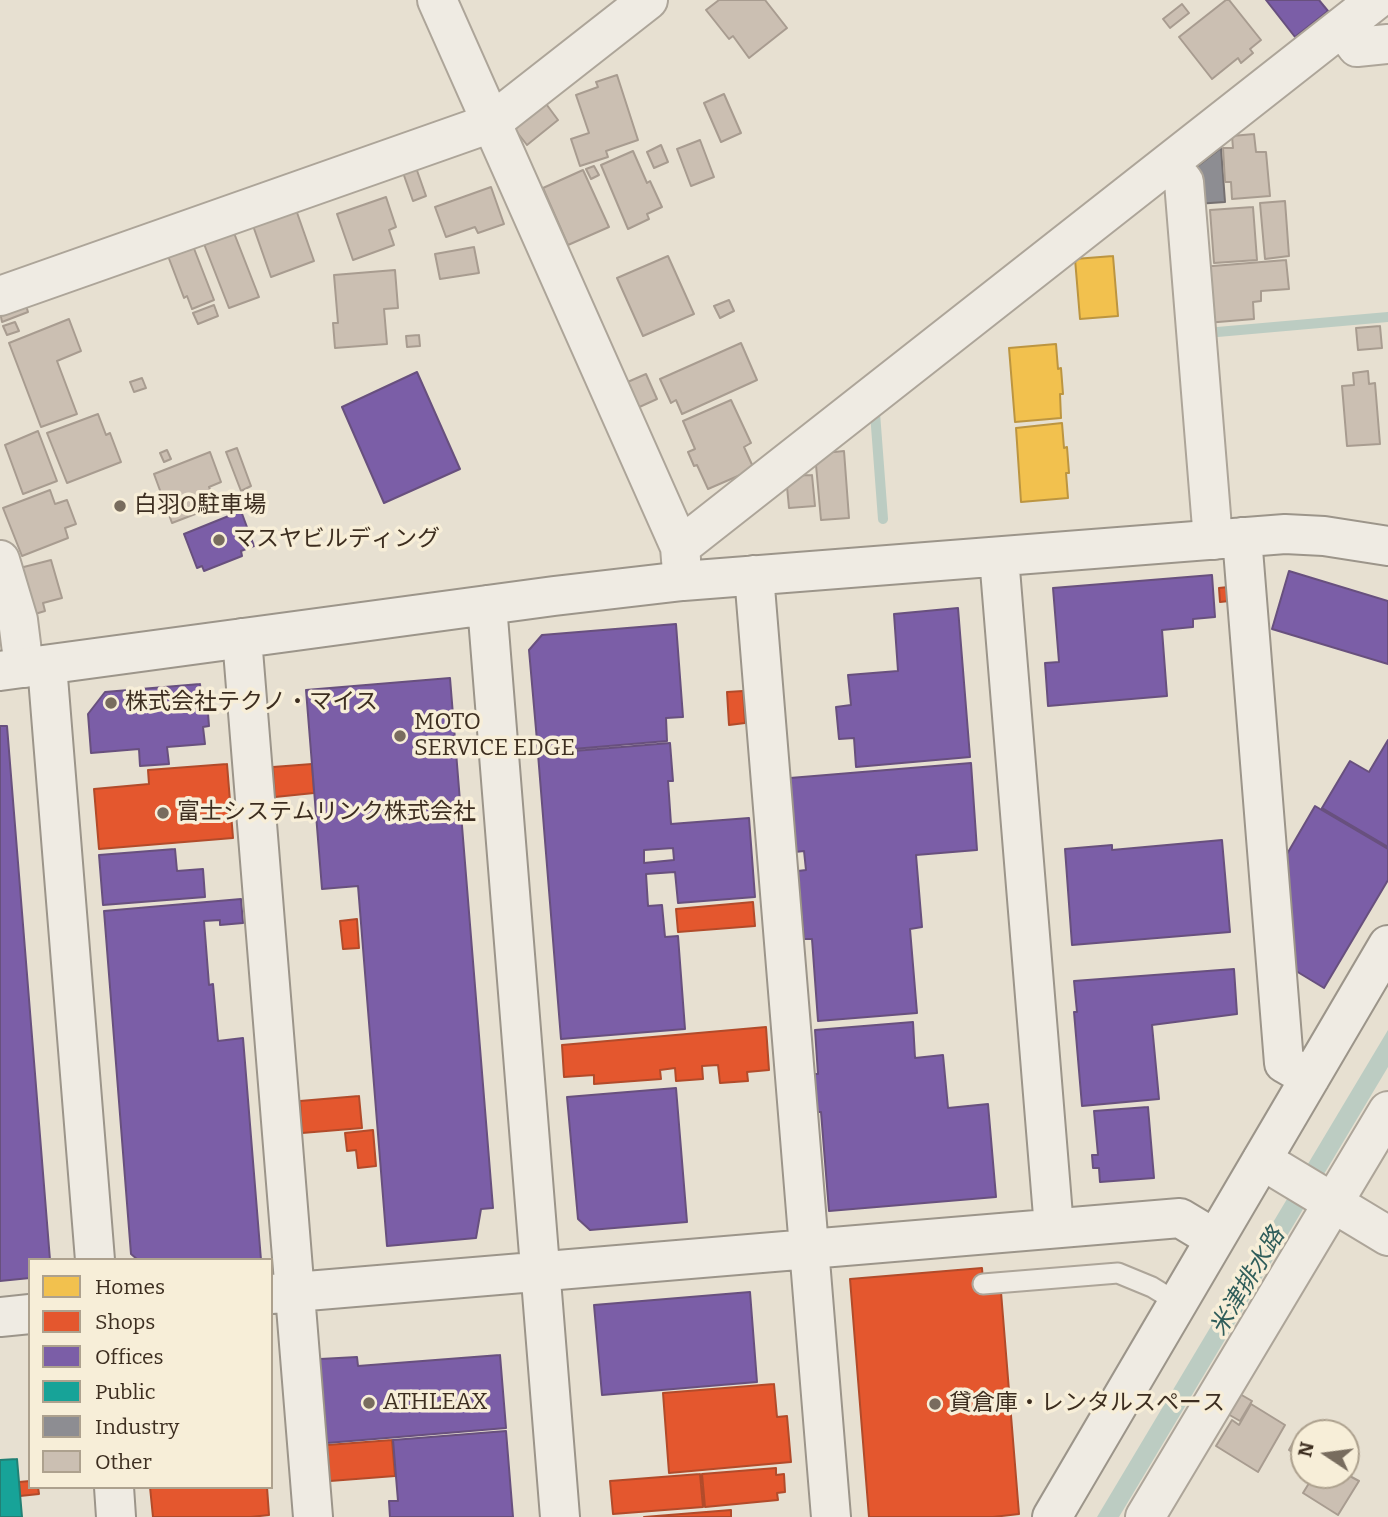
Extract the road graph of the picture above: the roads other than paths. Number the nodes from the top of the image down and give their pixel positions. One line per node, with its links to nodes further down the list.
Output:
1 (437, 0): 6 (street)
2 (648, 0): 6 (street)
3 (1376, 0): 4 (street)
4 (1342, 27): 5 (street); 7 (street)
5 (1388, 44)
6 (491, 122): 8 (street); 13 (street)
7 (1169, 163): 9 (street); 13 (street)
8 (0, 296)
9 (1227, 539): 10 (street); 11 (street); 19 (street)
10 (1388, 546)
11 (999, 557): 14 (street); 23 (street)
12 (0, 560): 17 (street)
13 (681, 564): 14 (street); 15 (street)
14 (754, 575): 26 (street)
15 (487, 605): 16 (street); 28 (street)
16 (242, 638): 17 (street); 30 (street)
17 (24, 668): 27 (street)
18 (1388, 945): 19 (street)
19 (1310, 1078): 21 (street)
20 (1388, 1111): 22 (street)
21 (1274, 1168): 22 (street); 25 (street)
22 (1328, 1199): 24 (street); 40 (street)
23 (1054, 1228): 25 (street); 26 (street)
24 (1388, 1236)
25 (1215, 1239): 31 (street)
26 (809, 1249): 28 (street); 38 (street)
27 (95, 1258)
28 (541, 1271): 30 (street); 37 (street)
29 (983, 1284): 31 (lane)
30 (283, 1293): 36 (street)
31 (1178, 1303): 39 (street)
32 (28, 1314): 33 (street)
33 (0, 1317)
34 (114, 1489): 35 (street)
35 (116, 1517)
36 (313, 1517)
37 (560, 1517)
38 (831, 1517)
39 (1052, 1517)
40 (1145, 1517)

